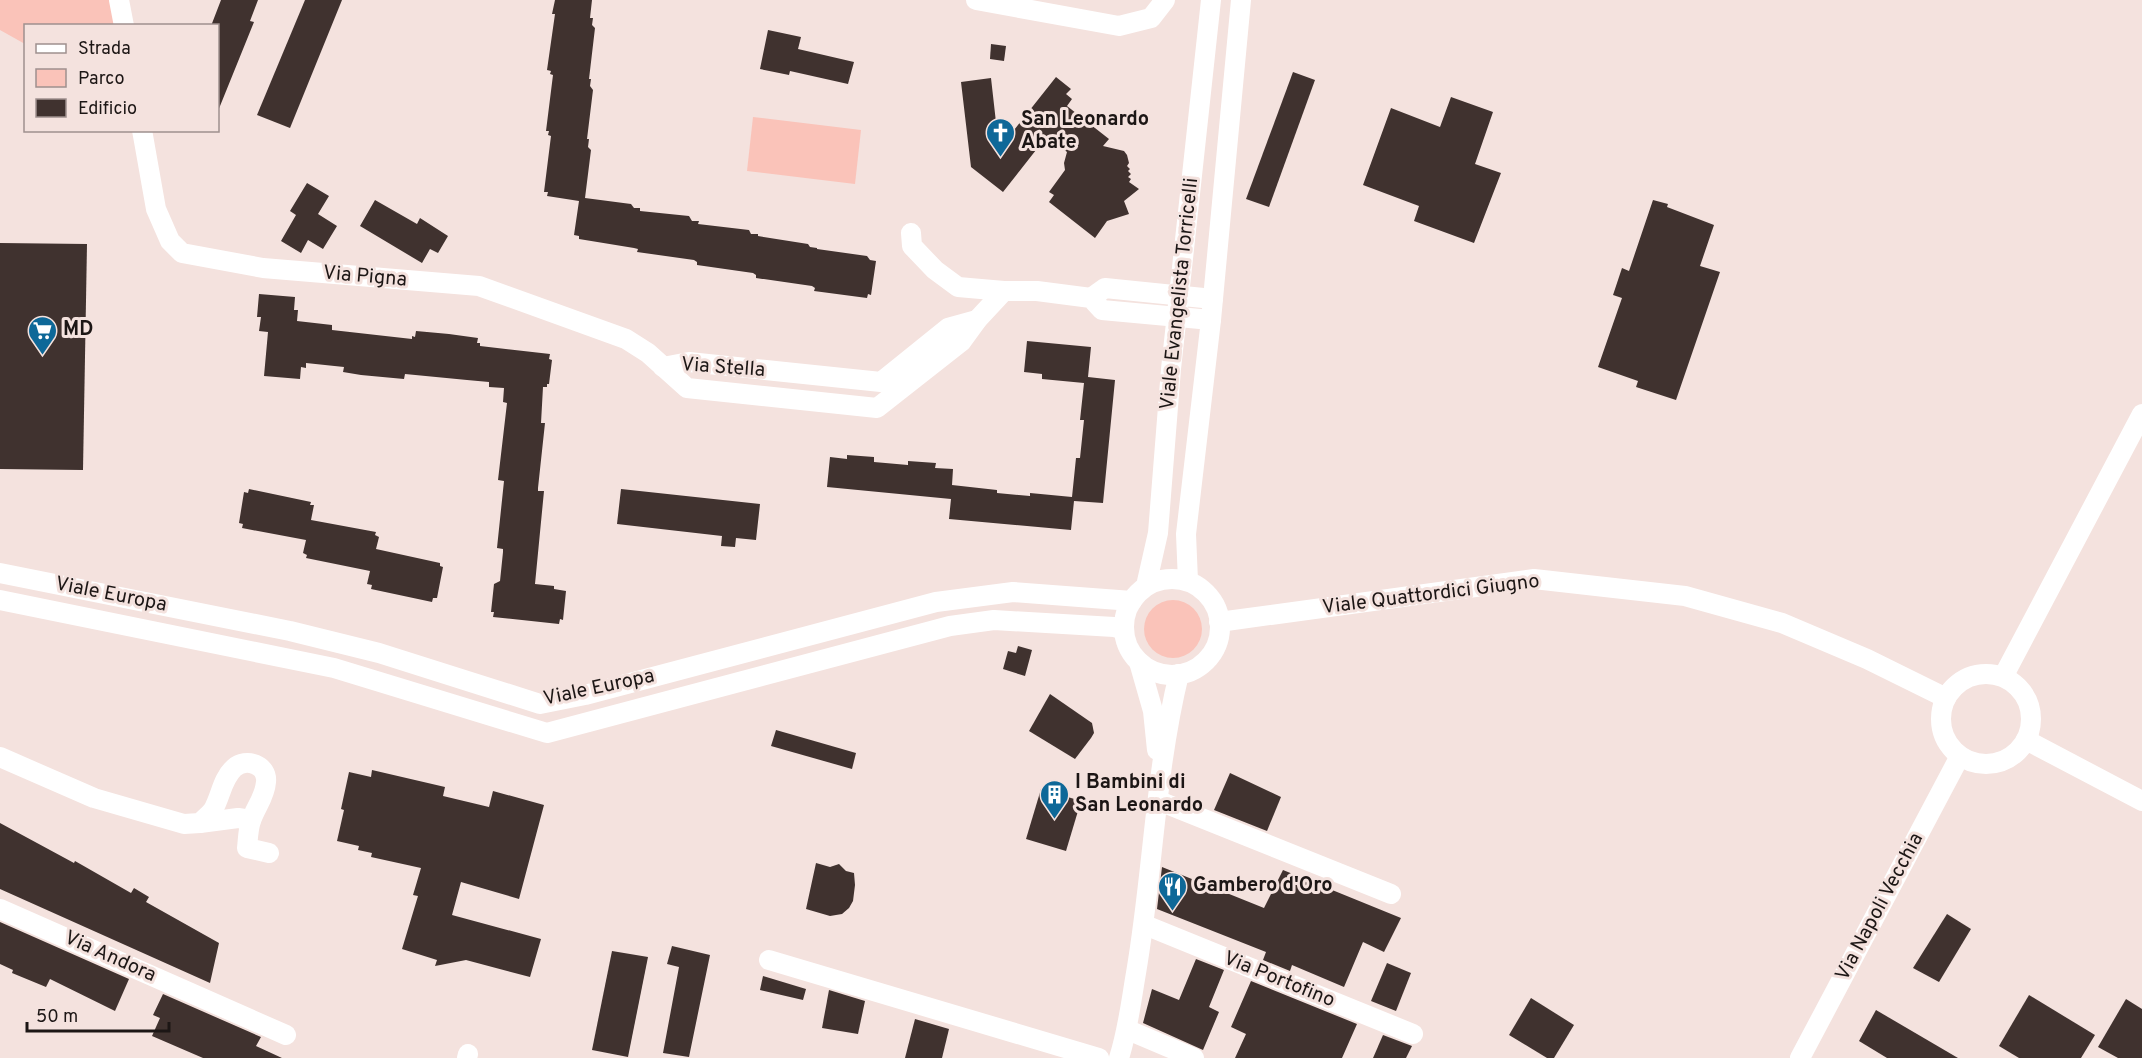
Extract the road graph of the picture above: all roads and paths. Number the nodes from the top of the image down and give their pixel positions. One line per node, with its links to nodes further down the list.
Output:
1 (120, 0): 6 (street)
2 (976, 0): 3 (street)
3 (1165, 0)
4 (1211, 0): 9 (street, Viale Evangelista Torricelli)
5 (1241, 0): 10 (street, Viale Evangelista Torricelli)
6 (124, 24)
7 (142, 132): 18 (street, Via Pigna)
8 (911, 233): 11 (street)
9 (1183, 259): 10 (street); 12 (street, Viale Evangelista Torricelli)
10 (1216, 262): 14 (street, Viale Evangelista Torricelli)
11 (1004, 291): 13 (street); 16 (street, Via Stella)
12 (1179, 296): 13 (street); 14 (street); 15 (street, Viale Evangelista Torricelli)
13 (1091, 298): 15 (street)
14 (1213, 299): 17 (street, Viale Evangelista Torricelli)
15 (1177, 317): 17 (street); 24 (street, Viale Evangelista Torricelli)
16 (977, 320): 19 (street, Via Stella); 20 (street, Via Stella)
17 (1211, 320): 23 (street, Viale Evangelista Torricelli)
18 (663, 367): 19 (street, Via Stella); 20 (street, Via Stella)
19 (823, 377): 20 (street)
20 (820, 402)
21 (2142, 414): 32 (street)
22 (0, 573): 29 (street, Viale Europa)
23 (1188, 581): 24 (street); 27 (street)
24 (1146, 586): 26 (street)
25 (0, 600): 33 (street, Viale Europa)
26 (1132, 601): 28 (street); 29 (street, Viale Europa)
27 (1219, 622): 31 (street); 34 (street, Viale Quattordici Giugno)
28 (1124, 630): 30 (street); 33 (street, Viale Europa)
29 (739, 654): 33 (street)
30 (1139, 662): 31 (street); 38 (street)
31 (1179, 674): 38 (street)
32 (2003, 677): 34 (street); 35 (street)
33 (745, 680)
34 (1946, 698): 36 (street)
35 (2026, 740): 36 (street); 39 (street)
36 (1960, 756): 53 (street, Via Napoli Vecchia)
37 (0, 757): 41 (street)
38 (1160, 794): 43 (street); 45 (street)
39 (2142, 801)
40 (251, 820): 41 (street); 41 (street); 42 (street)
41 (200, 823)
42 (269, 854)
43 (1391, 894)
44 (0, 909): 49 (street, Via Andora)
45 (1145, 925): 47 (street); 48 (street, Via Portofino)
46 (769, 960): 50 (street)
47 (1128, 1030): 51 (street); 52 (street)
48 (1413, 1034)
49 (286, 1035)
50 (1099, 1058)
51 (1119, 1058)
52 (1194, 1058)
53 (1800, 1058)

